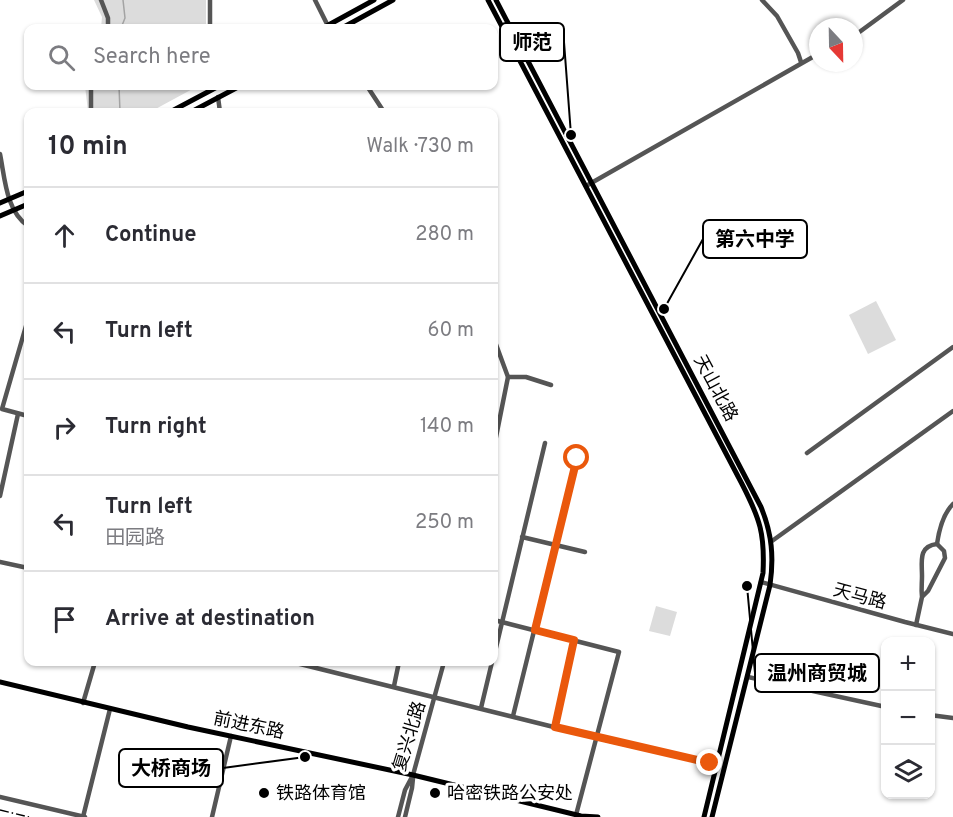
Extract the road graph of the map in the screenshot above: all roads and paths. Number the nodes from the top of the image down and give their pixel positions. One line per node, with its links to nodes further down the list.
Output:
1 (101, 0): 10 (street)
2 (210, 0): 11 (street)
3 (315, 0): 12 (street)
4 (374, 0): 13 (main road)
5 (393, 0): 14 (main road)
6 (488, 0): 30 (main road)
7 (496, 0): 29 (main road, 天山北路)
8 (762, 0): 17 (street)
9 (903, 0): 15 (street)
10 (108, 24)
11 (210, 24)
12 (325, 24)
13 (334, 24)
14 (349, 24)
15 (863, 29)
16 (809, 58): 17 (street)
17 (801, 62): 29 (street)
18 (91, 90): 23 (street)
19 (208, 90): 24 (main road)
20 (232, 90): 22 (main road)
21 (369, 90): 27 (street)
22 (218, 97): 25 (main road); 26 (street)
23 (91, 108)
24 (177, 108)
25 (198, 108)
26 (219, 108)
27 (381, 108)
28 (0, 154): 32 (street)
29 (592, 182): 30 (street); 53 (main road, 天山北路)
30 (585, 186): 59 (main road)
31 (24, 193): 32 (main road)
32 (9, 200): 33 (main road); 35 (street)
33 (0, 203)
34 (24, 206): 35 (main road)
35 (14, 210): 36 (main road); 37 (street)
36 (0, 216)
37 (24, 223)
38 (24, 333): 44 (street)
39 (953, 347): 48 (street)
40 (498, 350): 41 (street)
41 (508, 377): 42 (street); 46 (street)
42 (551, 385)
43 (953, 411): 53 (street)
44 (18, 414): 45 (street); 50 (street)
45 (24, 415)
46 (498, 429)
47 (545, 443): 52 (street)
48 (807, 453)
49 (577, 458): 55 (street)
50 (0, 495)
51 (953, 504): 54 (street)
52 (522, 537): 55 (street); 63 (street)
53 (772, 541): 60 (main road, 天山北路)
54 (936, 544): 61 (street); 61 (street)
55 (555, 545): 56 (street); 65 (street)
56 (585, 552)
57 (0, 562): 58 (street)
58 (24, 567)
59 (761, 582): 60 (street, 天马路); 88 (main road)
60 (770, 585): 64 (street, 天马路); 74 (main road, 天山北路)
61 (922, 597): 64 (street)
62 (498, 621): 63 (street)
63 (502, 622): 65 (street); 67 (street)
64 (916, 625): 66 (street, 天马路)
65 (535, 630): 68 (street); 82 (street)
66 (953, 634)
67 (498, 639)
68 (574, 640): 85 (street); 87 (street)
69 (94, 666): 78 (street)
70 (309, 666): 76 (street)
71 (398, 666): 76 (street)
72 (443, 666): 77 (street, 复兴北路)
73 (491, 666): 80 (street)
74 (748, 677): 79 (street); 98 (main road, 天山北路)
75 (0, 682): 78 (main road, 前进东路)
76 (393, 686): 77 (street)
77 (435, 696): 80 (street); 89 (street, 复兴北路)
78 (84, 703): 81 (main road, 前进东路)
79 (881, 706)
80 (481, 708): 82 (street)
81 (110, 709): 86 (main road, 前进东路); 92 (street)
82 (513, 716): 85 (street)
83 (935, 716): 84 (street)
84 (953, 718)
85 (555, 727): 87 (street)
86 (231, 736): 89 (main road, 前进东路); 93 (street)
87 (597, 738): 88 (street); 91 (street)
88 (716, 765): 97 (main road)
89 (413, 775): 91 (main road, 前进东路); 94 (street, 复兴北路); 95 (street)
90 (0, 796): 92 (street)
91 (580, 816): 96 (main road, 前进东路)
92 (84, 817)
93 (212, 817)
94 (398, 817)
95 (405, 817)
96 (598, 817)
97 (704, 817)
98 (712, 817)

